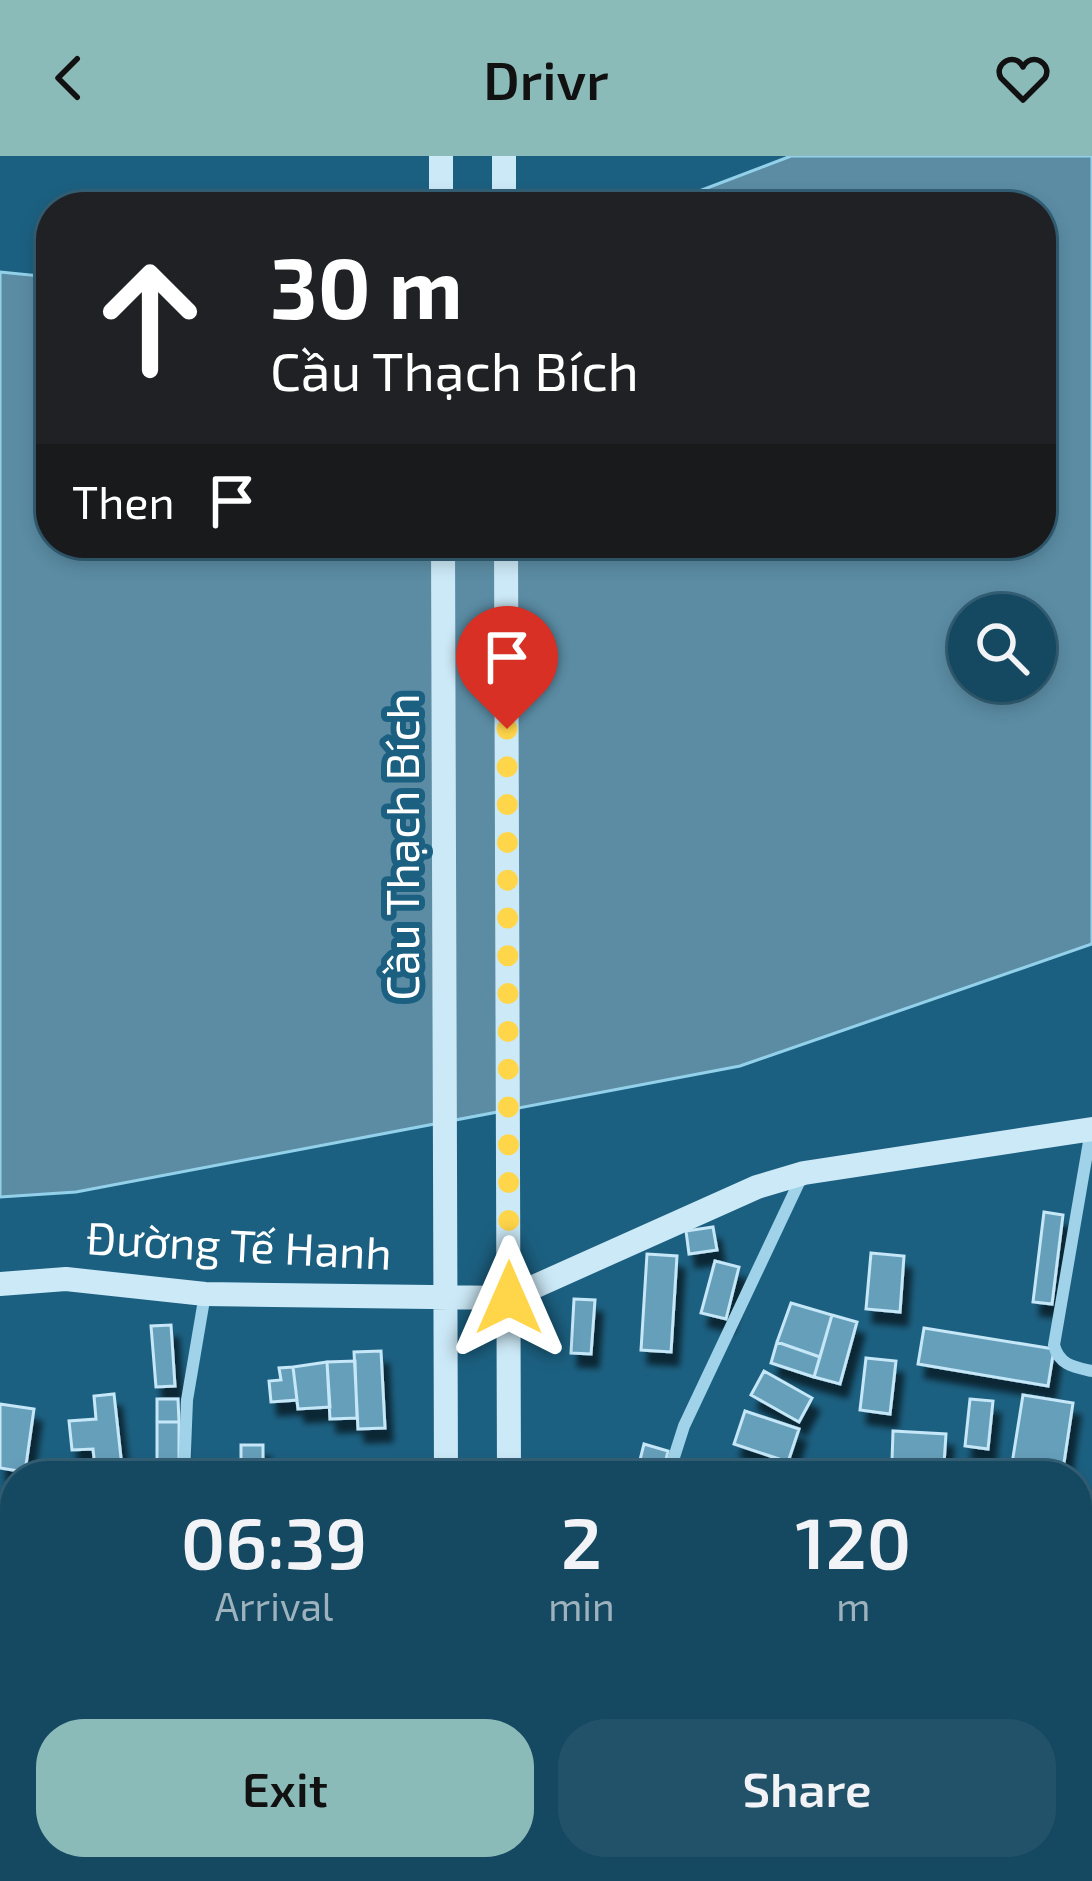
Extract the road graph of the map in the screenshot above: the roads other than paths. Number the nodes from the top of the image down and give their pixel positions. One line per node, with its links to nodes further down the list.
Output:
1 (441, 156): 3 (main road)
2 (504, 156): 4 (main road)
3 (442, 192)
4 (504, 192)
5 (443, 558): 11 (main road, Cầu Thạch Bích)
6 (506, 558): 12 (main road)
7 (1092, 1130): 8 (main road, Đường Tế Hanh); 13 (street)
8 (804, 1173): 12 (main road, Đường Tế Hanh); 17 (street)
9 (0, 1284): 10 (main road, Đường Tế Hanh)
10 (205, 1294): 11 (main road, Đường Tế Hanh); 14 (street)
11 (446, 1298): 12 (main road, Đường Tế Hanh); 15 (main road, Cầu Thạch Bích)
12 (509, 1298): 16 (main road)
13 (1092, 1371)
14 (185, 1461)
15 (446, 1461)
16 (509, 1461)
17 (673, 1461)

